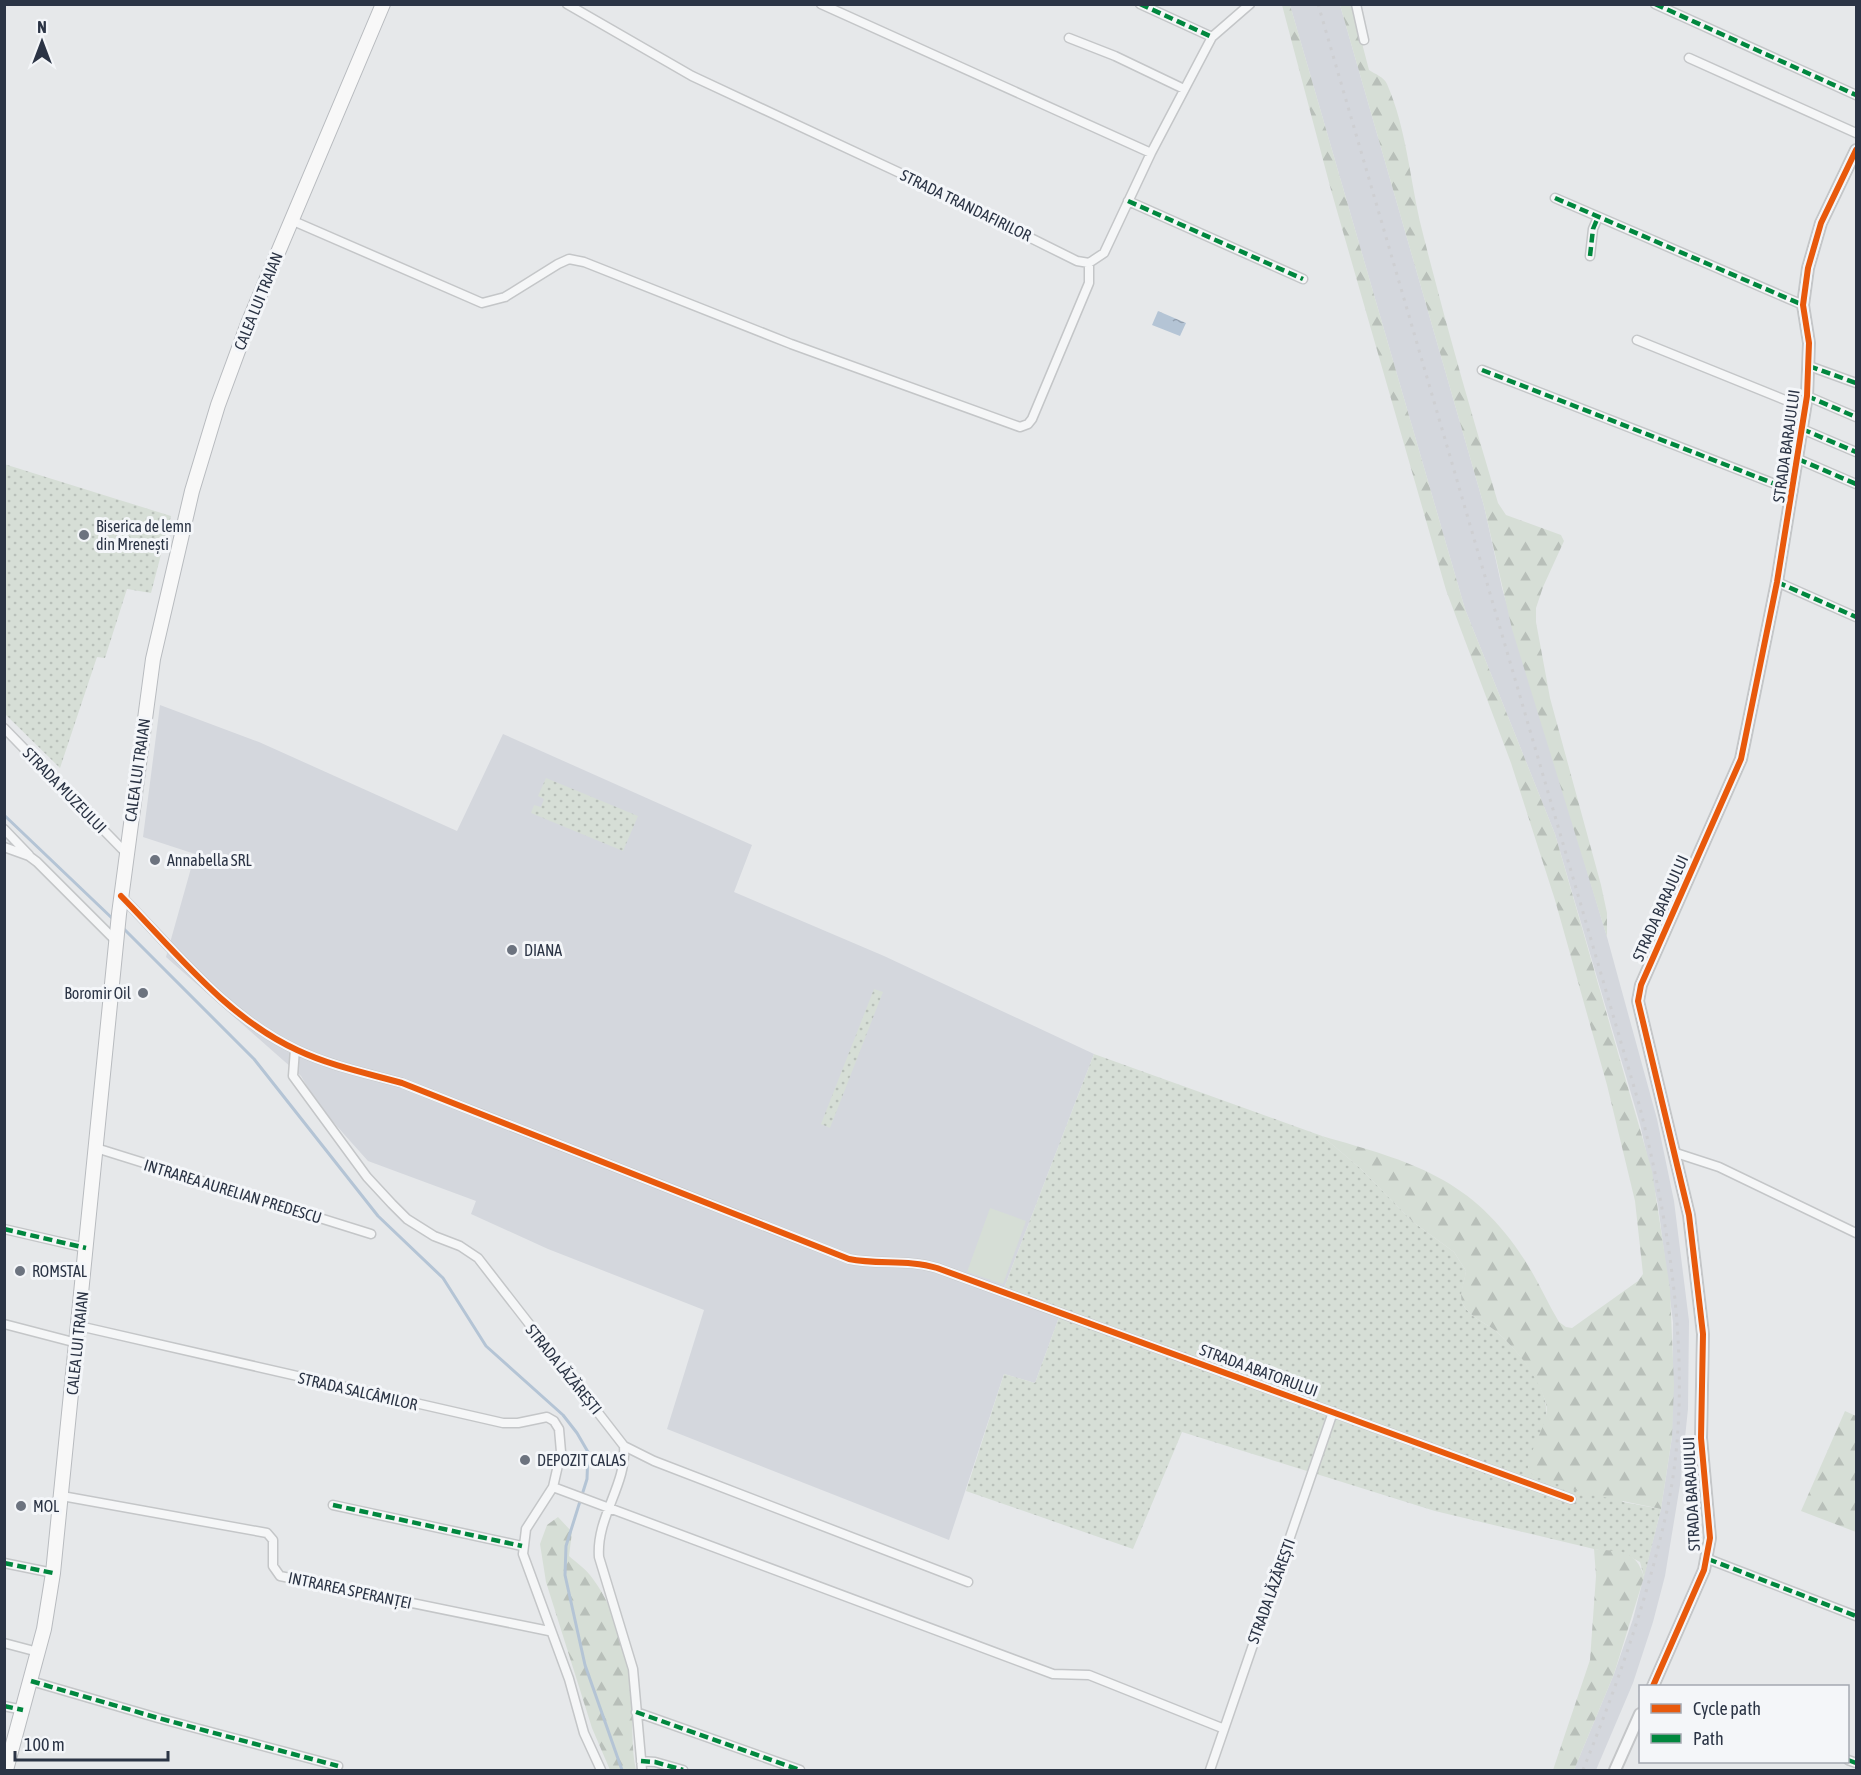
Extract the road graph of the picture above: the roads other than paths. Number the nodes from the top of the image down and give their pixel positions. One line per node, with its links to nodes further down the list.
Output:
1 (383, 4): 20 (highway, CALEA LUI TRAIAN)
2 (567, 4): 22 (street, STRADA TRANDAFIRILOR)
3 (821, 4): 16 (street)
4 (1140, 4): 8 (street)
5 (1250, 4): 8 (street)
6 (1356, 4): 10 (street)
7 (1655, 4): 13 (street)
8 (1212, 37): 12 (street)
9 (1069, 38): 12 (street)
10 (1364, 40)
11 (1689, 58): 14 (street)
12 (1184, 89): 16 (street)
13 (1857, 95)
14 (1857, 133)
15 (1857, 150): 24 (street, STRADA BARAJULUI)
16 (1150, 153): 18 (street)
17 (1555, 198): 19 (street)
18 (1128, 201): 22 (street); 23 (street)
19 (1598, 217): 21 (street); 24 (street)
20 (291, 220): 22 (street); 42 (highway, CALEA LUI TRAIAN)
21 (1590, 256)
22 (1089, 263)
23 (1303, 279)
24 (1803, 305): 26 (street, STRADA BARAJULUI)
25 (1637, 339): 30 (street)
26 (1809, 366): 28 (street); 29 (street, STRADA BARAJULUI)
27 (1482, 370): 36 (street)
28 (1857, 383)
29 (1807, 396): 30 (street, STRADA BARAJULUI); 31 (street)
30 (1805, 408): 32 (street, STRADA BARAJULUI)
31 (1857, 417)
32 (1802, 429): 33 (street); 34 (street, STRADA BARAJULUI)
33 (1857, 452)
34 (1798, 459): 35 (street); 36 (street, STRADA BARAJULUI)
35 (1857, 484)
36 (1793, 491): 37 (street, STRADA BARAJULUI)
37 (1778, 582): 38 (street); 48 (street, STRADA BARAJULUI)
38 (1857, 617)
39 (4, 728): 42 (street, STRADA MUZEULUI)
40 (4, 829): 43 (street)
41 (4, 848): 43 (street)
42 (126, 853): 44 (highway, CALEA LUI TRAIAN)
43 (29, 856): 45 (street)
44 (121, 896): 45 (highway, CALEA LUI TRAIAN); 46 (street, STRADA ABATORULUI)
45 (117, 937): 47 (highway, CALEA LUI TRAIAN)
46 (295, 1049): 56 (street, STRADA ABATORULUI); 57 (street, STRADA LĂZĂREȘTI)
47 (96, 1148): 51 (street, INTRAREA AURELIAN PREDESCU); 52 (highway, CALEA LUI TRAIAN)
48 (1676, 1153): 50 (street); 64 (street, STRADA BARAJULUI)
49 (4, 1229): 52 (street)
50 (1857, 1233)
51 (371, 1234)
52 (86, 1248): 54 (highway, CALEA LUI TRAIAN)
53 (4, 1324): 55 (street)
54 (79, 1326): 55 (highway, CALEA LUI TRAIAN); 58 (street, STRADA SALCÂMILOR)
55 (77, 1343): 59 (highway, CALEA LUI TRAIAN)
56 (1333, 1412): 60 (street, STRADA ABATORULUI); 78 (street, STRADA LĂZĂREȘTI)
57 (624, 1446): 62 (street); 67 (street)
58 (553, 1487): 62 (street); 63 (street)
59 (62, 1496): 66 (highway, CALEA LUI TRAIAN); 69 (street, INTRAREA SPERANȚEI)
60 (1571, 1499)
61 (333, 1505): 63 (street)
62 (609, 1507): 76 (street); 78 (street)
63 (522, 1546): 69 (street)
64 (1708, 1559): 68 (street); 73 (street, STRADA BARAJULUI)
65 (4, 1563): 66 (street)
66 (53, 1574): 71 (highway, CALEA LUI TRAIAN)
67 (968, 1582)
68 (1857, 1616)
69 (549, 1631): 82 (street)
70 (4, 1643): 71 (street)
71 (38, 1652): 72 (highway, CALEA LUI TRAIAN)
72 (31, 1681): 75 (highway, CALEA LUI TRAIAN); 79 (street)
73 (1656, 1685)
74 (4, 1706): 75 (street)
75 (23, 1710): 81 (highway, CALEA LUI TRAIAN)
76 (636, 1712): 80 (street); 84 (street)
77 (1639, 1718): 86 (street)
78 (1222, 1728): 85 (street, STRADA LĂZĂREȘTI)
79 (338, 1766)
80 (641, 1766): 83 (street)
81 (6, 1770)
82 (601, 1770)
83 (683, 1770)
84 (800, 1770)
85 (1210, 1770)
86 (1615, 1770)

